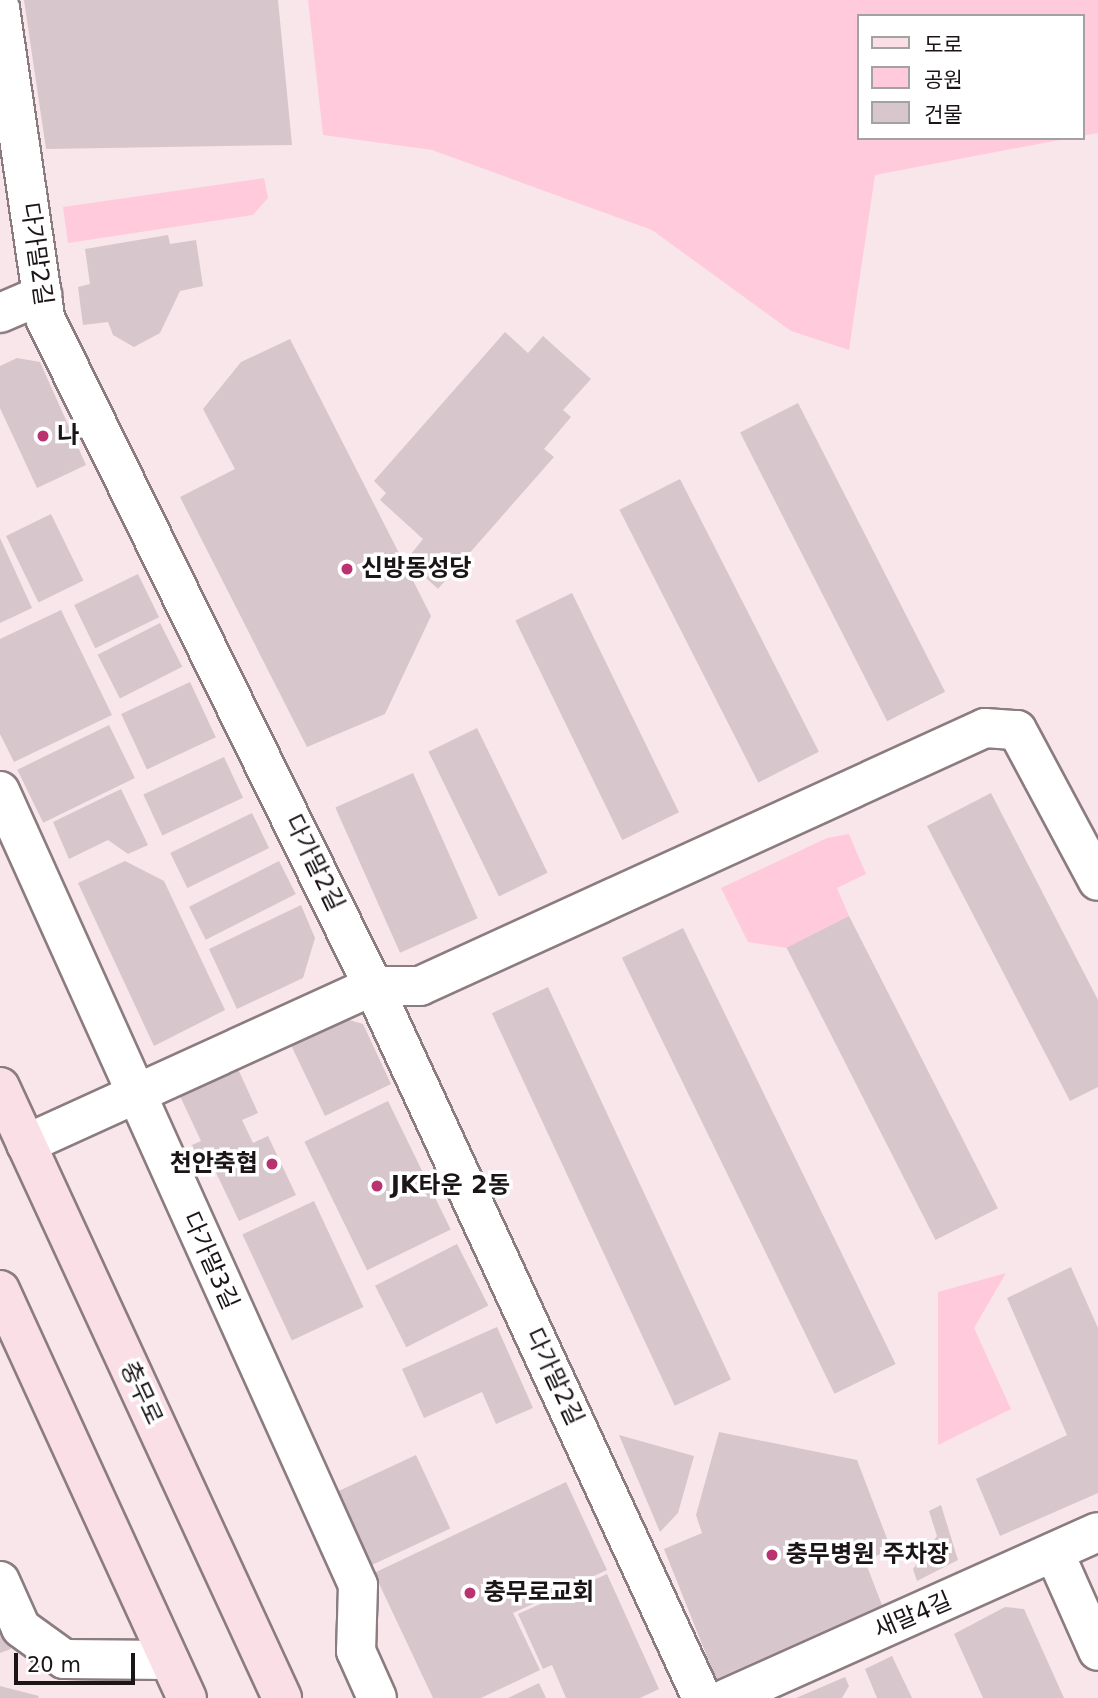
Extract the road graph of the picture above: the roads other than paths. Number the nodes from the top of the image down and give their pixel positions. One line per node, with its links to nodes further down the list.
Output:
1 (0, 8): 2 (street, 다가말2길)
2 (43, 295): 3 (street); 6 (street, 다가말2길)
3 (0, 313)
4 (0, 792): 8 (street, 다가말3길)
5 (1098, 881): 6 (street)
6 (373, 986): 8 (street); 19 (street, 다가말2길)
7 (0, 1087): 9 (main road, 충무로)
8 (134, 1094): 9 (street); 18 (street, 다가말3길)
9 (26, 1144): 17 (main road, 충무로)
10 (0, 1290): 15 (main road)
11 (1098, 1532): 12 (street, 새말4길)
12 (1054, 1552): 14 (street); 20 (street, 새말4길)
13 (0, 1581): 15 (street)
14 (1098, 1651)
15 (169, 1660): 16 (main road)
16 (187, 1698)
17 (282, 1698)
18 (377, 1698)
19 (702, 1698)
20 (727, 1698)

